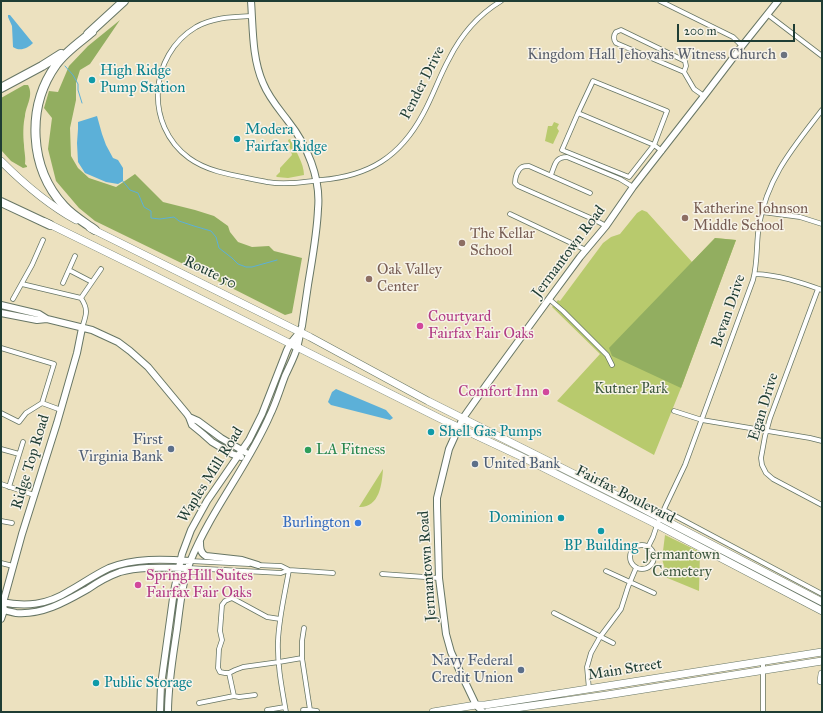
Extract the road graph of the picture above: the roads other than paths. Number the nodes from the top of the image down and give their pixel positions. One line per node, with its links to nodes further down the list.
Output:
1 (124, 1): 8 (highway)
2 (251, 1): 7 (main road, Waples Mill Road)
3 (501, 1): 20 (street, Pender Drive)
4 (660, 1): 9 (street)
5 (778, 1): 6 (main road, Jermantown Road)
6 (767, 14): 9 (main road, Jermantown Road); 10 (street)
7 (252, 16): 20 (main road, Waples Mill Road); 20 (street, Pender Drive)
8 (92, 32): 12 (highway); 30 (highway)
9 (742, 46): 13 (main road, Jermantown Road)
10 (822, 56)
11 (684, 72): 11 (street); 13 (street)
12 (1, 88)
13 (704, 96): 17 (main road, Jermantown Road)
14 (822, 110): 25 (street, Bevan Drive)
15 (578, 113): 16 (street); 16 (street); 16 (street)
16 (654, 145): 17 (street)
17 (662, 151): 21 (main road, Jermantown Road)
18 (1, 161): 30 (main road, Route 50)
19 (551, 175): 21 (street); 22 (street); 29 (street)
20 (316, 181): 48 (main road, Waples Mill Road)
21 (633, 187): 29 (main road, Jermantown Road)
22 (590, 192)
23 (1, 198): 28 (main road, Route 50)
24 (1, 202): 28 (highway)
25 (762, 212): 27 (street); 36 (street, Bevan Drive)
26 (510, 214): 32 (street)
27 (822, 224)
28 (50, 225): 49 (main road, Route 50)
29 (606, 226): 32 (main road, Jermantown Road)
30 (95, 230): 48 (main road, Route 50)
31 (43, 240): 39 (street)
32 (586, 250): 43 (main road, Jermantown Road)
33 (75, 256): 35 (street)
34 (101, 269): 37 (street)
35 (69, 270): 37 (street); 38 (street)
36 (755, 274): 40 (street); 60 (street, Bevan Drive)
37 (92, 282): 41 (street)
38 (63, 283)
39 (22, 284): 41 (street); 42 (street)
40 (820, 289): 62 (street, Egan Drive)
41 (81, 298): 47 (street)
42 (14, 299)
43 (549, 299): 52 (street); 59 (main road, Jermantown Road)
44 (1, 306): 46 (main road)
45 (1, 313): 46 (main road)
46 (47, 319): 47 (main road)
47 (82, 328): 56 (main road, Ridge Top Road); 69 (main road)
48 (300, 332): 49 (main road, Waples Mill Road); 51 (main road, Waples Mill Road); 53 (main road, Route 50)
49 (290, 344): 51 (main road, Route 50); 69 (main road, Waples Mill Road)
50 (1, 348): 54 (street)
51 (297, 348): 55 (main road, Route 50); 70 (main road, Waples Mill Road)
52 (612, 365)
53 (418, 395): 59 (main road, Fairfax Boulevard)
54 (42, 403): 56 (street); 58 (street)
55 (414, 406): 61 (main road, Fairfax Boulevard)
56 (61, 410): 75 (main road, Ridge Top Road)
57 (674, 410): 60 (street)
58 (1, 414)
59 (463, 418): 61 (main road, Jermantown Road); 65 (main road, Fairfax Boulevard)
60 (702, 420): 62 (street); 77 (street, Bevan Drive)
61 (458, 428): 67 (main road, Fairfax Boulevard); 100 (main road, Jermantown Road)
62 (766, 431): 63 (street); 76 (street, Egan Drive)
63 (822, 441)
64 (23, 442): 68 (street)
65 (516, 445): 67 (main road); 71 (main road, Fairfax Boulevard)
66 (1, 449): 68 (street)
67 (510, 452): 72 (main road, Fairfax Boulevard)
68 (19, 454): 74 (street)
69 (240, 454): 70 (main road); 87 (main road, Waples Mill Road)
70 (249, 458): 84 (main road, Waples Mill Road)
71 (571, 473): 72 (main road); 78 (main road, Fairfax Boulevard)
72 (566, 480): 81 (main road, Fairfax Boulevard)
73 (1, 484): 74 (street)
74 (9, 487): 75 (street)
75 (34, 495): 91 (main road, Ridge Top Road)
76 (822, 505)
77 (664, 510): 78 (street, Bevan Drive); 82 (street)
78 (660, 518): 81 (street, Bevan Drive); 83 (main road, Fairfax Boulevard)
79 (1, 520): 80 (street)
80 (12, 523)
81 (657, 525): 85 (street, Bevan Drive); 92 (main road, Fairfax Boulevard)
82 (702, 531): 83 (street); 86 (street)
83 (698, 538): 86 (main road, Fairfax Boulevard)
84 (200, 542): 88 (main road, Waples Mill Road); 90 (main road)
85 (648, 547): 95 (street); 95 (street)
86 (743, 556): 92 (street); 103 (street); 104 (main road, Fairfax Boulevard)
87 (180, 560): 88 (main road); 93 (main road, Waples Mill Road); 105 (main road)
88 (190, 561): 90 (street); 94 (main road, Waples Mill Road)
89 (1, 563): 91 (street)
90 (258, 565): 96 (street)
91 (13, 566): 105 (main road, Ridge Top Road)
92 (737, 567): 106 (main road, Fairfax Boulevard)
93 (178, 568): 94 (main road); 105 (main road); 130 (main road, Waples Mill Road)
94 (188, 568): 96 (street); 131 (main road, Waples Mill Road)
95 (636, 568): 101 (street)
96 (289, 570): 98 (street); 109 (street)
97 (606, 571): 101 (street)
98 (333, 573)
99 (382, 574): 100 (street)
100 (439, 578): 125 (main road, Jermantown Road)
101 (630, 582): 102 (street); 111 (street)
102 (654, 593)
103 (822, 594)
104 (822, 602)
105 (2, 606): 108 (main road, Ridge Top Road)
106 (822, 611)
107 (554, 613): 111 (street)
108 (1, 619)
109 (280, 619): 117 (street); 119 (street)
110 (304, 628): 114 (street)
111 (600, 637): 112 (street); 120 (street)
112 (613, 643)
113 (822, 652): 115 (main road, Main Street)
114 (302, 658): 117 (street); 128 (street)
115 (763, 661): 118 (street); 120 (main road, Main Street)
116 (822, 661): 118 (main road, Main Street)
117 (279, 662): 119 (street); 124 (street)
118 (763, 670): 135 (main road, Main Street); 136 (street)
119 (229, 674): 122 (street)
120 (590, 689): 125 (main road, Main Street)
121 (255, 695): 122 (street)
122 (234, 696): 123 (street)
123 (199, 704)
124 (285, 707): 126 (street); 132 (street)
125 (476, 709): 133 (main road, Main Street); 134 (main road, Jermantown Road)
126 (267, 710)
127 (303, 710): 128 (street)
128 (310, 710): 129 (street)
129 (317, 710)
130 (160, 712)
131 (168, 712)
132 (286, 712)
133 (433, 712)
134 (483, 712)
135 (488, 712)
136 (763, 712)

